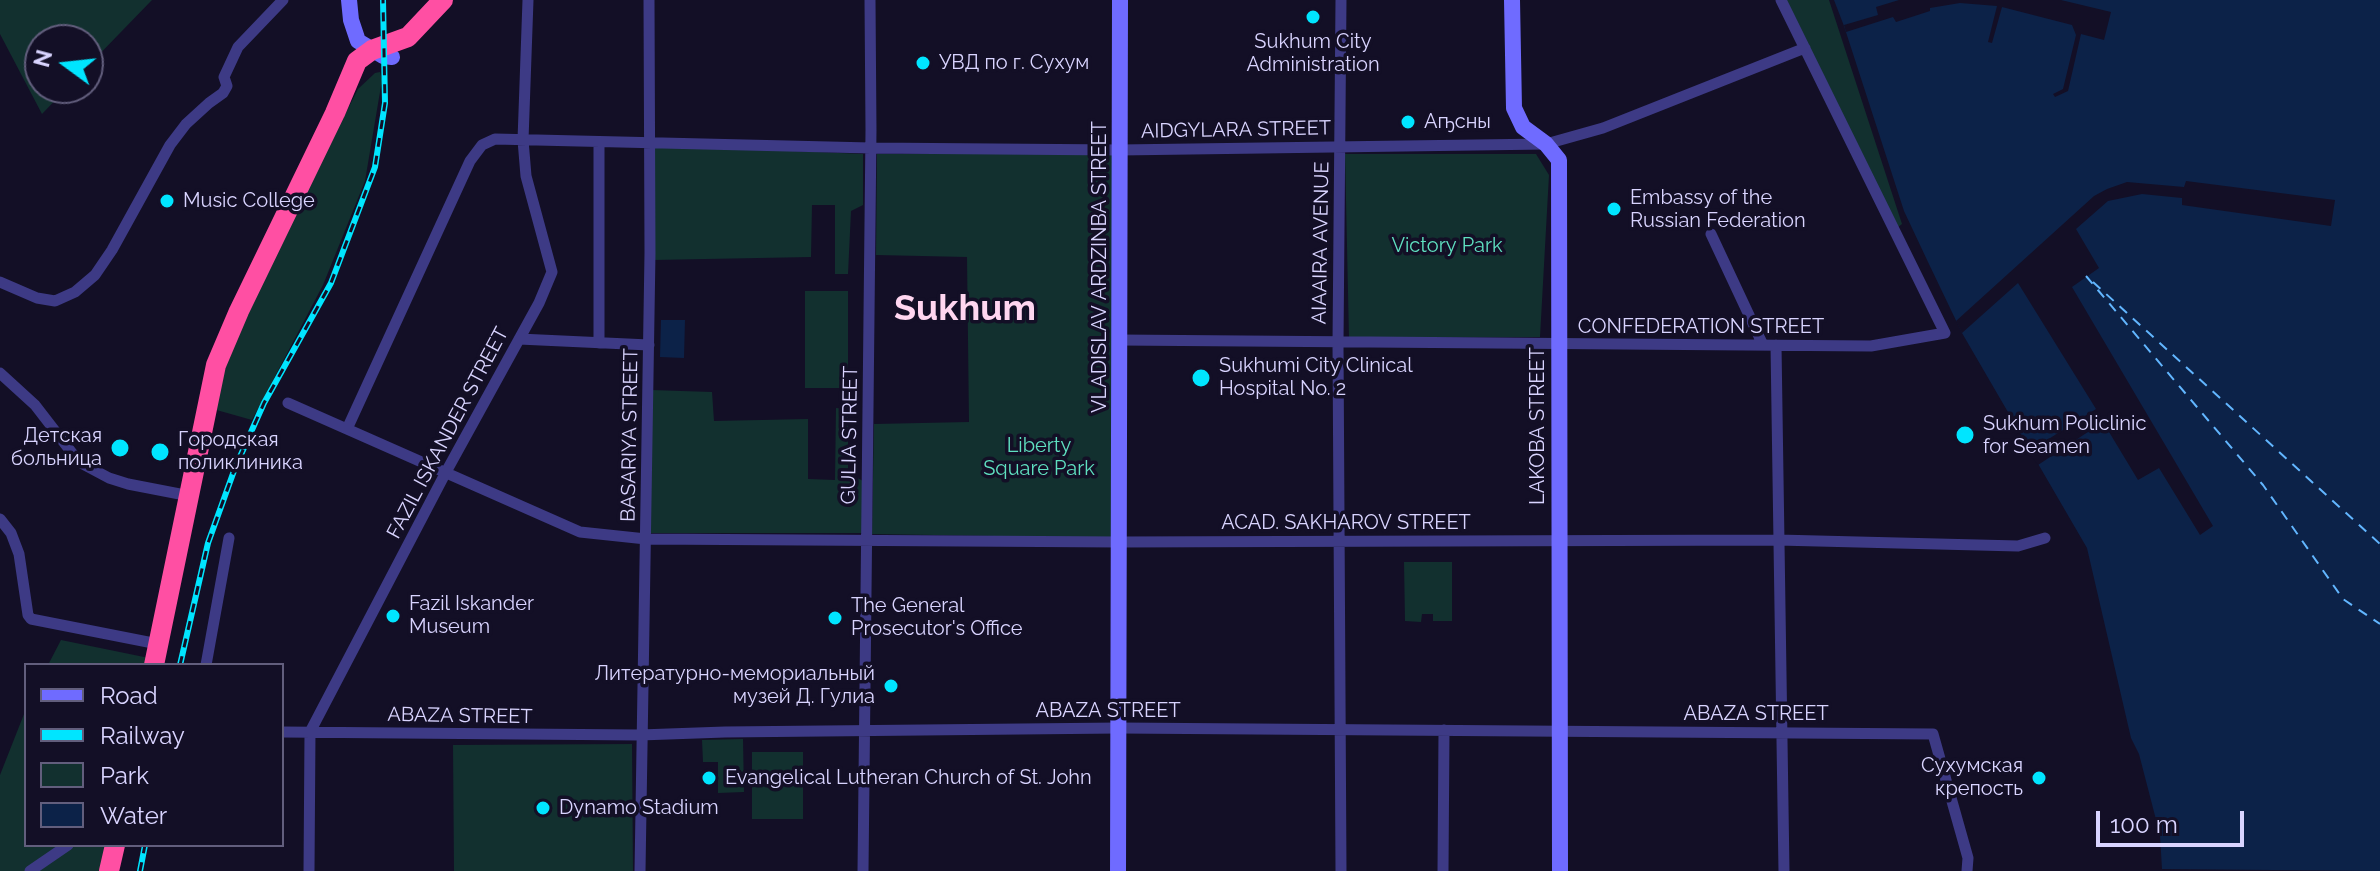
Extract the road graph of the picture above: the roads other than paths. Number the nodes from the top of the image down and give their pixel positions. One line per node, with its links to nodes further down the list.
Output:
1 (283, 0): 22 (street)
2 (349, 0): 12 (main road)
3 (528, 0): 14 (street, FAZIL ISKANDER STREET)
4 (649, 0): 16 (street, BASARIYA STREET)
5 (870, 0): 19 (street, GULIA STREET)
6 (1120, 0): 20 (main road, VLADISLAV ARDZINBA STREET)
7 (1341, 0): 18 (street, AIAAIRA AVENUE)
8 (1512, 0): 17 (main road, LAKOBA STREET)
9 (1781, 0): 11 (street)
10 (440, 3): 12 (highway)
11 (1805, 48): 17 (street, AIDGYLARA STREET); 30 (street, CONFEDERATION STREET)
12 (370, 52): 13 (highway); 13 (highway)
13 (335, 113): 35 (highway)
14 (523, 140): 15 (street, AIDGYLARA STREET); 23 (street, FAZIL ISKANDER STREET); 33 (street, AIDGYLARA STREET)
15 (599, 142): 16 (street, AIDGYLARA STREET); 25 (street)
16 (650, 143): 19 (street, AIDGYLARA STREET); 28 (street, BASARIYA STREET)
17 (1546, 144): 18 (street, AIDGYLARA STREET); 27 (main road, LAKOBA STREET)
18 (1340, 147): 20 (street, AIDGYLARA STREET); 26 (street, AIAAIRA AVENUE)
19 (871, 148): 20 (street, AIDGYLARA STREET); 40 (street, GULIA STREET)
20 (1120, 150): 24 (main road, VLADISLAV ARDZINBA STREET)
21 (1711, 234): 29 (street)
22 (0, 282)
23 (519, 339): 25 (street); 34 (street, FAZIL ISKANDER STREET)
24 (1119, 340): 26 (street, CONFEDERATION STREET); 44 (main road, VLADISLAV ARDZINBA STREET)
25 (599, 343): 28 (street)
26 (1338, 343): 27 (street, CONFEDERATION STREET); 43 (street, AIAAIRA AVENUE)
27 (1559, 344): 29 (street, CONFEDERATION STREET); 41 (main road, LAKOBA STREET)
28 (649, 345): 39 (street, BASARIYA STREET)
29 (1763, 345): 30 (street, CONFEDERATION STREET)
30 (1776, 345): 42 (street)
31 (0, 373): 35 (street)
32 (288, 403): 33 (street, ACAD. SAKHAROV STREET)
33 (347, 429): 34 (street, ACAD. SAKHAROV STREET)
34 (446, 472): 39 (street, ACAD. SAKHAROV STREET); 53 (street, FAZIL ISKANDER STREET)
35 (190, 496): 45 (highway)
36 (0, 519): 45 (street)
37 (229, 538): 47 (street)
38 (2045, 538): 42 (street, ACAD. SAKHAROV STREET)
39 (646, 539): 40 (street, ACAD. SAKHAROV STREET); 56 (street, BASARIYA STREET)
40 (866, 540): 44 (street, ACAD. SAKHAROV STREET); 54 (street, GULIA STREET)
41 (1558, 540): 42 (street, ACAD. SAKHAROV STREET); 43 (street, ACAD. SAKHAROV STREET); 51 (main road, LAKOBA STREET)
42 (1778, 540): 55 (street)
43 (1339, 541): 44 (street, ACAD. SAKHAROV STREET); 49 (street, AIAAIRA AVENUE)
44 (1119, 542): 48 (main road, VLADISLAV ARDZINBA STREET)
45 (158, 644): 46 (highway)
46 (154, 663)
47 (206, 663)
48 (1119, 728): 49 (street, ABAZA STREET); 54 (street, ABAZA STREET); 64 (main road, VLADISLAV ARDZINBA STREET)
49 (1340, 730): 50 (street, ABAZA STREET); 65 (street, AIAAIRA AVENUE)
50 (1444, 730): 51 (street, ABAZA STREET); 66 (street)
51 (1559, 731): 55 (street, ABAZA STREET); 67 (main road, LAKOBA STREET)
52 (284, 732): 53 (street, ABAZA STREET)
53 (310, 732): 56 (street, ABAZA STREET); 61 (street, FAZIL ISKANDER STREET)
54 (864, 732): 56 (street, ABAZA STREET); 63 (street, GULIA STREET)
55 (1783, 733): 68 (street); 69 (street, ABAZA STREET)
56 (640, 735): 62 (street, BASARIYA STREET)
57 (65, 847): 59 (street)
58 (115, 847): 60 (highway)
59 (30, 871)
60 (109, 871)
61 (309, 871)
62 (640, 871)
63 (863, 871)
64 (1118, 871)
65 (1341, 871)
66 (1443, 871)
67 (1560, 871)
68 (1784, 871)
69 (1967, 871)

